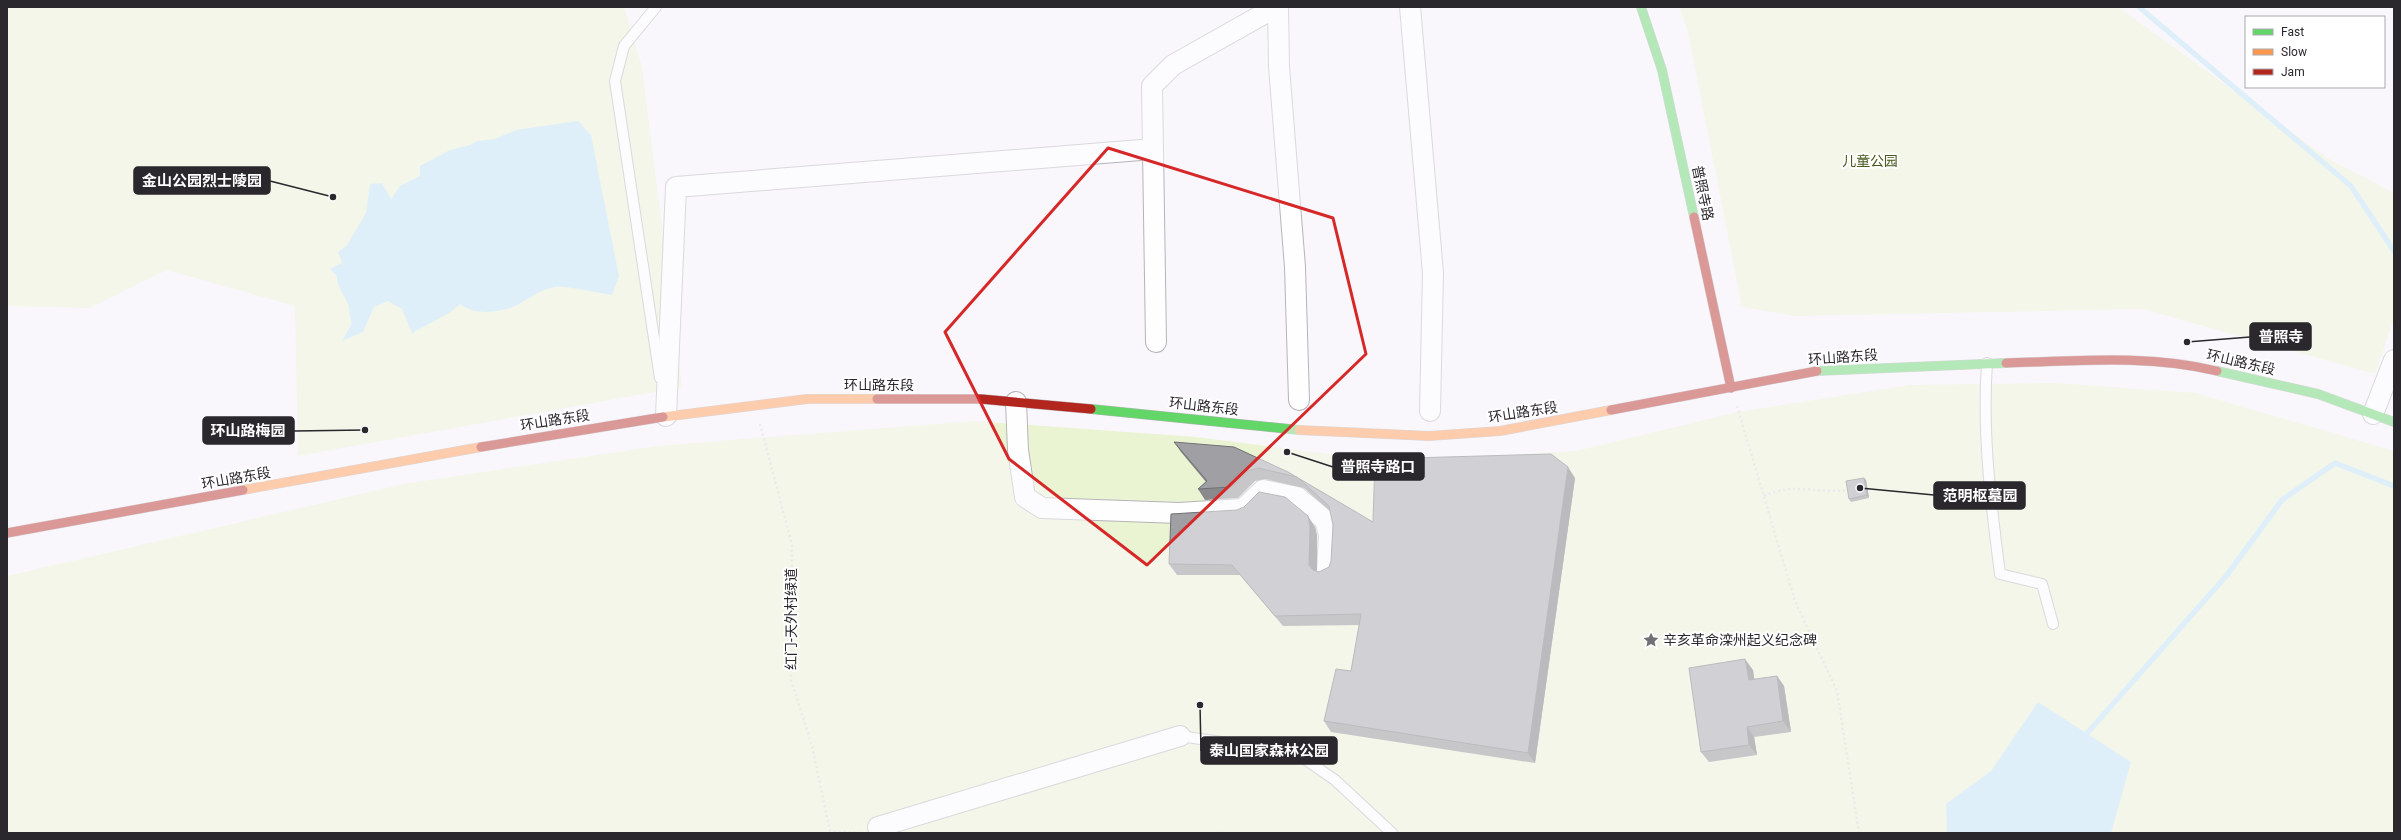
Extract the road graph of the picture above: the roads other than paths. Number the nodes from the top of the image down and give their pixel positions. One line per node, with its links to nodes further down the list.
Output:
1 (656, 7): 14 (lane)
2 (1277, 7): 5 (street); 10 (street)
3 (1410, 7): 12 (street)
4 (1640, 7): 9 (main road, 普照寺路)
5 (1153, 149): 6 (street); 14 (street)
6 (1156, 342)
7 (2394, 360): 13 (street)
8 (1987, 363): 9 (main road, 环山路东段); 13 (main road, 环山路东段); 18 (lane)
9 (1731, 388): 11 (main road, 环山路东段)
10 (1299, 400)
11 (1016, 402): 14 (main road, 环山路东段); 17 (street)
12 (1430, 411)
13 (2373, 414): 15 (main road, 环山路东段)
14 (666, 416): 16 (main road, 环山路东段)
15 (2394, 422)
16 (7, 533)
17 (1327, 571)
18 (2053, 624)
19 (1180, 736): 20 (street); 21 (lane)
20 (871, 830)
21 (1392, 833)

